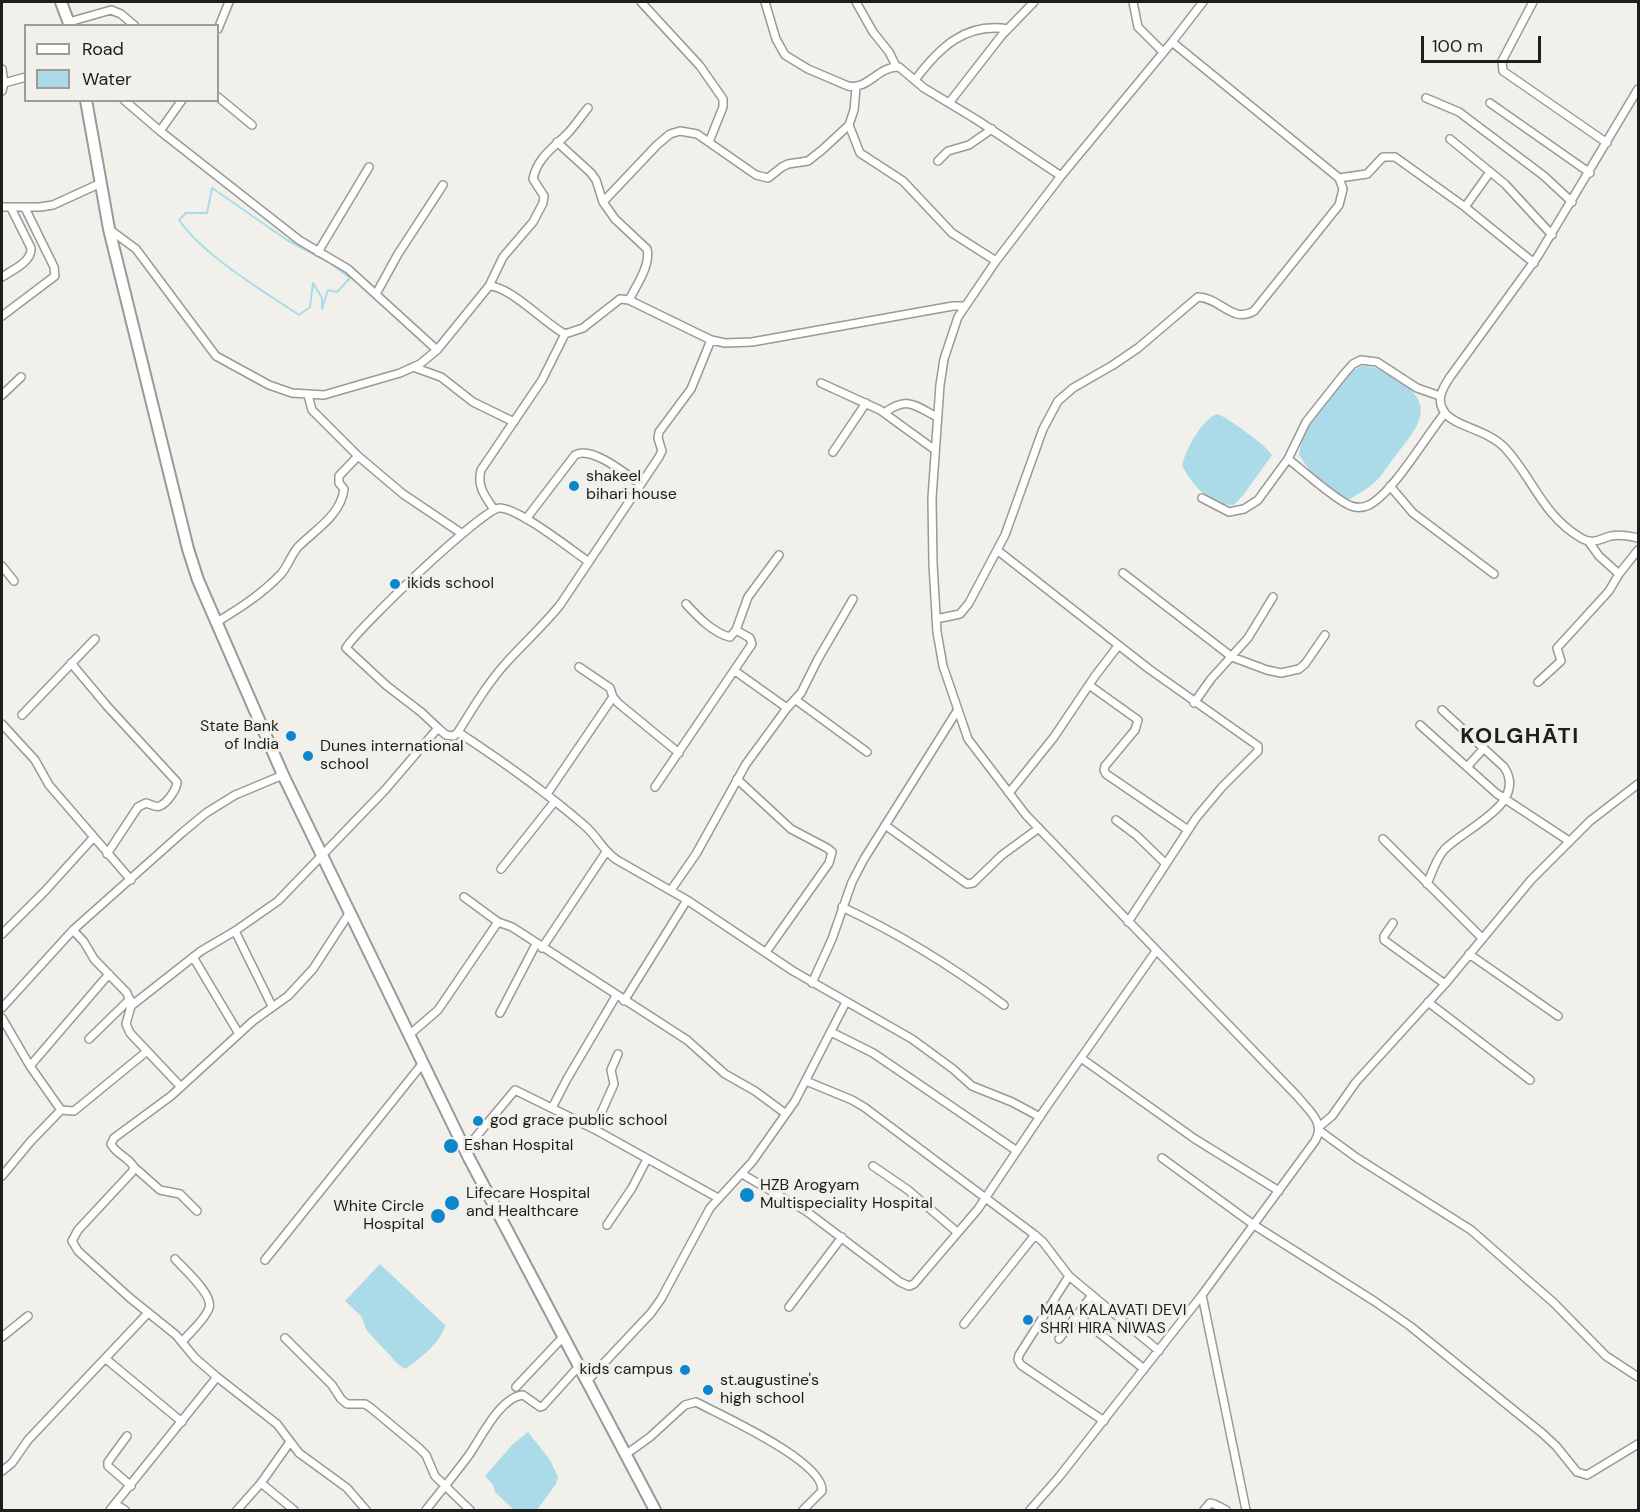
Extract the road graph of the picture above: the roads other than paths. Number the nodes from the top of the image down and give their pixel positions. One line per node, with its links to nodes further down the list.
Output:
1 (61, 2): 10 (main road)
2 (229, 2): 12 (street)
3 (641, 2): 37 (street)
4 (765, 2): 21 (street)
5 (856, 2): 16 (street)
6 (1034, 2): 13 (street)
7 (1133, 2): 15 (street)
8 (1203, 2): 14 (street)
9 (1533, 2): 38 (street)
10 (70, 24): 11 (street)
11 (133, 24)
12 (219, 27)
13 (1008, 29): 19 (street); 28 (street)
14 (1172, 42): 15 (street); 44 (street)
15 (1163, 52): 43 (street)
16 (896, 66): 19 (street); 21 (street)
17 (2, 69): 20 (street)
18 (24, 78): 20 (street)
19 (915, 80): 28 (street)
20 (3, 87)
21 (856, 88): 32 (street)
22 (1638, 89): 38 (street)
23 (219, 98): 31 (street)
24 (1426, 98): 48 (street)
25 (86, 102): 45 (main road)
26 (126, 102): 34 (street)
27 (181, 102): 34 (street)
28 (949, 103): 33 (street)
29 (1490, 103): 42 (street)
30 (588, 108): 36 (street)
31 (252, 125)
32 (849, 125): 37 (street); 56 (street)
33 (992, 129): 39 (street); 43 (street)
34 (160, 131): 55 (street)
35 (1450, 139): 41 (street)
36 (557, 142): 47 (street); 59 (street)
37 (709, 142): 47 (street)
38 (1607, 143): 42 (street)
39 (938, 161)
40 (369, 167): 55 (street)
41 (1490, 172): 50 (street); 54 (street)
42 (1590, 173): 48 (street)
43 (1061, 176): 56 (street)
44 (1339, 178): 50 (street); 90 (street)
45 (101, 183): 52 (street); 53 (main road)
46 (443, 185): 60 (street)
47 (603, 202): 61 (street)
48 (1572, 202): 54 (street)
49 (2, 207): 51 (street)
50 (1465, 207): 57 (street)
51 (11, 208): 52 (street); 58 (street)
52 (25, 208): 63 (street)
53 (109, 229): 71 (street); 103 (main road)
54 (1552, 235): 57 (street)
55 (318, 252): 60 (street)
56 (996, 261): 62 (street)
57 (1534, 263): 72 (street)
58 (2, 278)
59 (489, 286): 64 (street); 66 (street)
60 (376, 294): 66 (street)
61 (629, 300): 64 (street); 65 (street)
62 (965, 306): 65 (street); 76 (street)
63 (2, 316)
64 (565, 334): 77 (street)
65 (711, 340): 82 (street)
66 (437, 350): 67 (street)
67 (412, 367): 71 (street); 77 (street)
68 (21, 377): 70 (street)
69 (821, 383): 73 (street)
70 (2, 395)
71 (308, 395): 80 (street)
72 (1440, 396): 75 (street); 81 (street)
73 (866, 403): 74 (street); 79 (street)
74 (884, 412): 76 (street); 78 (street)
75 (1445, 413): 83 (street); 89 (street)
76 (938, 417): 78 (street)
77 (514, 422): 85 (street)
78 (935, 450): 102 (street)
79 (833, 452)
80 (358, 456): 87 (street); 103 (street)
81 (1288, 459): 83 (street); 84 (street)
82 (640, 484): 86 (street); 93 (street)
83 (1390, 486): 96 (street)
84 (1202, 498)
85 (493, 508): 86 (street); 87 (street)
86 (526, 519): 93 (street)
87 (461, 533): 123 (street)
88 (1638, 538): 89 (street)
89 (1589, 542): 97 (street)
90 (997, 550): 102 (street); 107 (street)
91 (1638, 550): 97 (street)
92 (779, 555): 104 (street)
93 (589, 562): 124 (street)
94 (2, 566): 98 (street)
95 (1123, 573): 108 (street)
96 (1494, 574)
97 (1619, 574): 112 (street)
98 (14, 581)
99 (1273, 597): 108 (street)
100 (853, 599): 115 (street)
101 (686, 604): 104 (street)
102 (936, 619): 119 (street)
103 (217, 622): 129 (main road)
104 (736, 630): 111 (street)
105 (1325, 635): 108 (street)
106 (95, 639): 109 (street)
107 (1118, 646): 113 (street); 116 (street)
108 (1232, 657): 116 (street)
109 (71, 663): 120 (street); 145 (street)
110 (579, 668): 114 (street)
111 (735, 671): 117 (street); 127 (street)
112 (1538, 682)
113 (1089, 685): 133 (street); 140 (street)
114 (613, 697): 127 (street); 134 (street)
115 (796, 700): 117 (street); 126 (street)
116 (1194, 703): 140 (street)
117 (787, 708): 130 (street)
118 (1442, 710): 125 (street)
119 (957, 711): 133 (street); 138 (street)
120 (22, 715)
121 (2, 724): 141 (street)
122 (1420, 725): 128 (street)
123 (438, 728): 124 (street); 146 (street)
124 (458, 732): 134 (street)
125 (1484, 748): 128 (street); 135 (street)
126 (867, 752)
127 (679, 753): 132 (street)
128 (1467, 767): 135 (street)
129 (283, 776): 146 (main road); 149 (street)
130 (737, 779): 151 (street); 165 (street)
131 (1638, 784): 143 (street)
132 (655, 787)
133 (1009, 793): 139 (street)
134 (547, 794): 136 (street)
135 (1504, 799): 143 (street); 150 (street)
136 (555, 801): 144 (street); 148 (street)
137 (1116, 820): 147 (street)
138 (885, 825): 139 (street); 154 (street)
139 (1039, 828): 157 (street)
140 (1188, 830): 147 (street)
141 (93, 838): 145 (street); 161 (street)
142 (1383, 839): 150 (street)
143 (1569, 841): 162 (street)
144 (606, 852): 151 (street); 163 (street)
145 (107, 854): 149 (street)
146 (323, 857): 155 (main road); 160 (street)
147 (1166, 864): 157 (street)
148 (501, 869)
149 (131, 880): 159 (street)
150 (1427, 884): 162 (street)
151 (671, 890): 153 (street)
152 (464, 897): 156 (street)
153 (687, 900): 165 (street); 172 (street)
154 (842, 906): 169 (street); 176 (street)
155 (350, 912): 177 (street); 184 (main road)
156 (498, 922): 163 (street); 184 (street)
157 (1128, 922): 164 (street)
158 (1393, 923): 170 (street)
159 (73, 930): 168 (street); 178 (street)
160 (235, 931): 167 (street); 177 (street)
161 (2, 934)
162 (1482, 938): 166 (street)
163 (539, 946): 171 (street); 179 (street)
164 (1156, 951): 188 (street); 199 (street)
165 (766, 952): 169 (street)
166 (1469, 954): 170 (street); 180 (street)
167 (193, 957): 175 (street); 183 (street)
168 (109, 974): 175 (street); 190 (street)
169 (812, 983): 173 (street)
170 (1445, 984): 174 (street)
171 (616, 996): 172 (street); 194 (street)
172 (624, 1001): 196 (street)
173 (846, 1002): 182 (street); 197 (street)
174 (1428, 1002): 192 (street); 199 (street)
175 (130, 1003): 185 (street); 186 (street)
176 (1004, 1005)
177 (272, 1006): 183 (street)
178 (2, 1008)
179 (500, 1013)
180 (1558, 1016)
181 (2, 1018): 190 (street)
182 (831, 1032): 191 (street); 201 (street)
183 (239, 1034): 193 (street)
184 (409, 1035): 189 (main road)
185 (89, 1039)
186 (146, 1052): 193 (street); 195 (street)
187 (618, 1054): 198 (street)
188 (1081, 1059): 197 (street); 208 (street)
189 (423, 1063): 200 (main road); 218 (street)
190 (30, 1066): 195 (street)
191 (806, 1080): 196 (street); 210 (street)
192 (1530, 1080)
193 (181, 1087): 205 (street)
194 (552, 1108): 198 (street); 200 (street)
195 (61, 1110): 207 (street)
196 (786, 1114): 206 (street)
197 (1040, 1117): 201 (street)
198 (594, 1129): 203 (street)
199 (1320, 1129): 208 (street); 237 (street)
200 (465, 1150): 227 (main road)
201 (1017, 1151): 210 (street)
202 (1162, 1158): 213 (street)
203 (647, 1159): 209 (street); 212 (street)
204 (873, 1166): 214 (street)
205 (134, 1167): 211 (street); 223 (street)
206 (742, 1174): 209 (street); 216 (street)
207 (2, 1176)
208 (1279, 1191): 213 (street)
209 (718, 1198): 238 (street)
210 (985, 1198): 214 (street); 215 (street)
211 (197, 1211)
212 (607, 1225)
213 (1254, 1225): 221 (street); 244 (street)
214 (957, 1232): 216 (street)
215 (1035, 1235): 219 (street); 226 (street)
216 (842, 1237): 222 (street)
217 (175, 1259): 231 (street)
218 (265, 1260)
219 (1069, 1276): 220 (street); 240 (street)
220 (1092, 1295): 224 (street); 232 (street)
221 (1202, 1295): 232 (street); 263 (street)
222 (789, 1307)
223 (148, 1313): 231 (street); 233 (street)
224 (1077, 1315): 230 (street); 235 (street)
225 (28, 1316): 228 (street)
226 (964, 1324)
227 (564, 1336): 234 (main road); 239 (street)
228 (2, 1337)
229 (285, 1338): 249 (street)
230 (1059, 1339)
231 (182, 1342): 236 (street)
232 (1159, 1351): 235 (street)
233 (106, 1359): 241 (street); 246 (street)
234 (580, 1365): 238 (main road); 249 (street)
235 (1144, 1369): 240 (street)
236 (217, 1377): 241 (street); 243 (street)
237 (1638, 1377)
238 (588, 1380): 245 (main road)
239 (516, 1387)
240 (1104, 1421): 260 (street)
241 (182, 1422): 248 (street)
242 (127, 1436): 248 (street)
243 (290, 1442): 247 (street); 255 (street)
244 (1638, 1444)
245 (625, 1455): 258 (main road); 259 (street)
246 (2, 1471)
247 (261, 1483): 253 (street); 254 (street)
248 (130, 1486): 250 (street)
249 (445, 1487): 256 (street); 257 (street)
250 (115, 1504): 251 (street); 252 (street)
251 (110, 1510)
252 (125, 1510)
253 (237, 1510)
254 (294, 1510)
255 (366, 1510)
256 (426, 1510)
257 (470, 1510)
258 (655, 1510)
259 (803, 1510)
260 (1030, 1510)
261 (1204, 1510): 262 (street)
262 (1226, 1510)
263 (1246, 1510)

